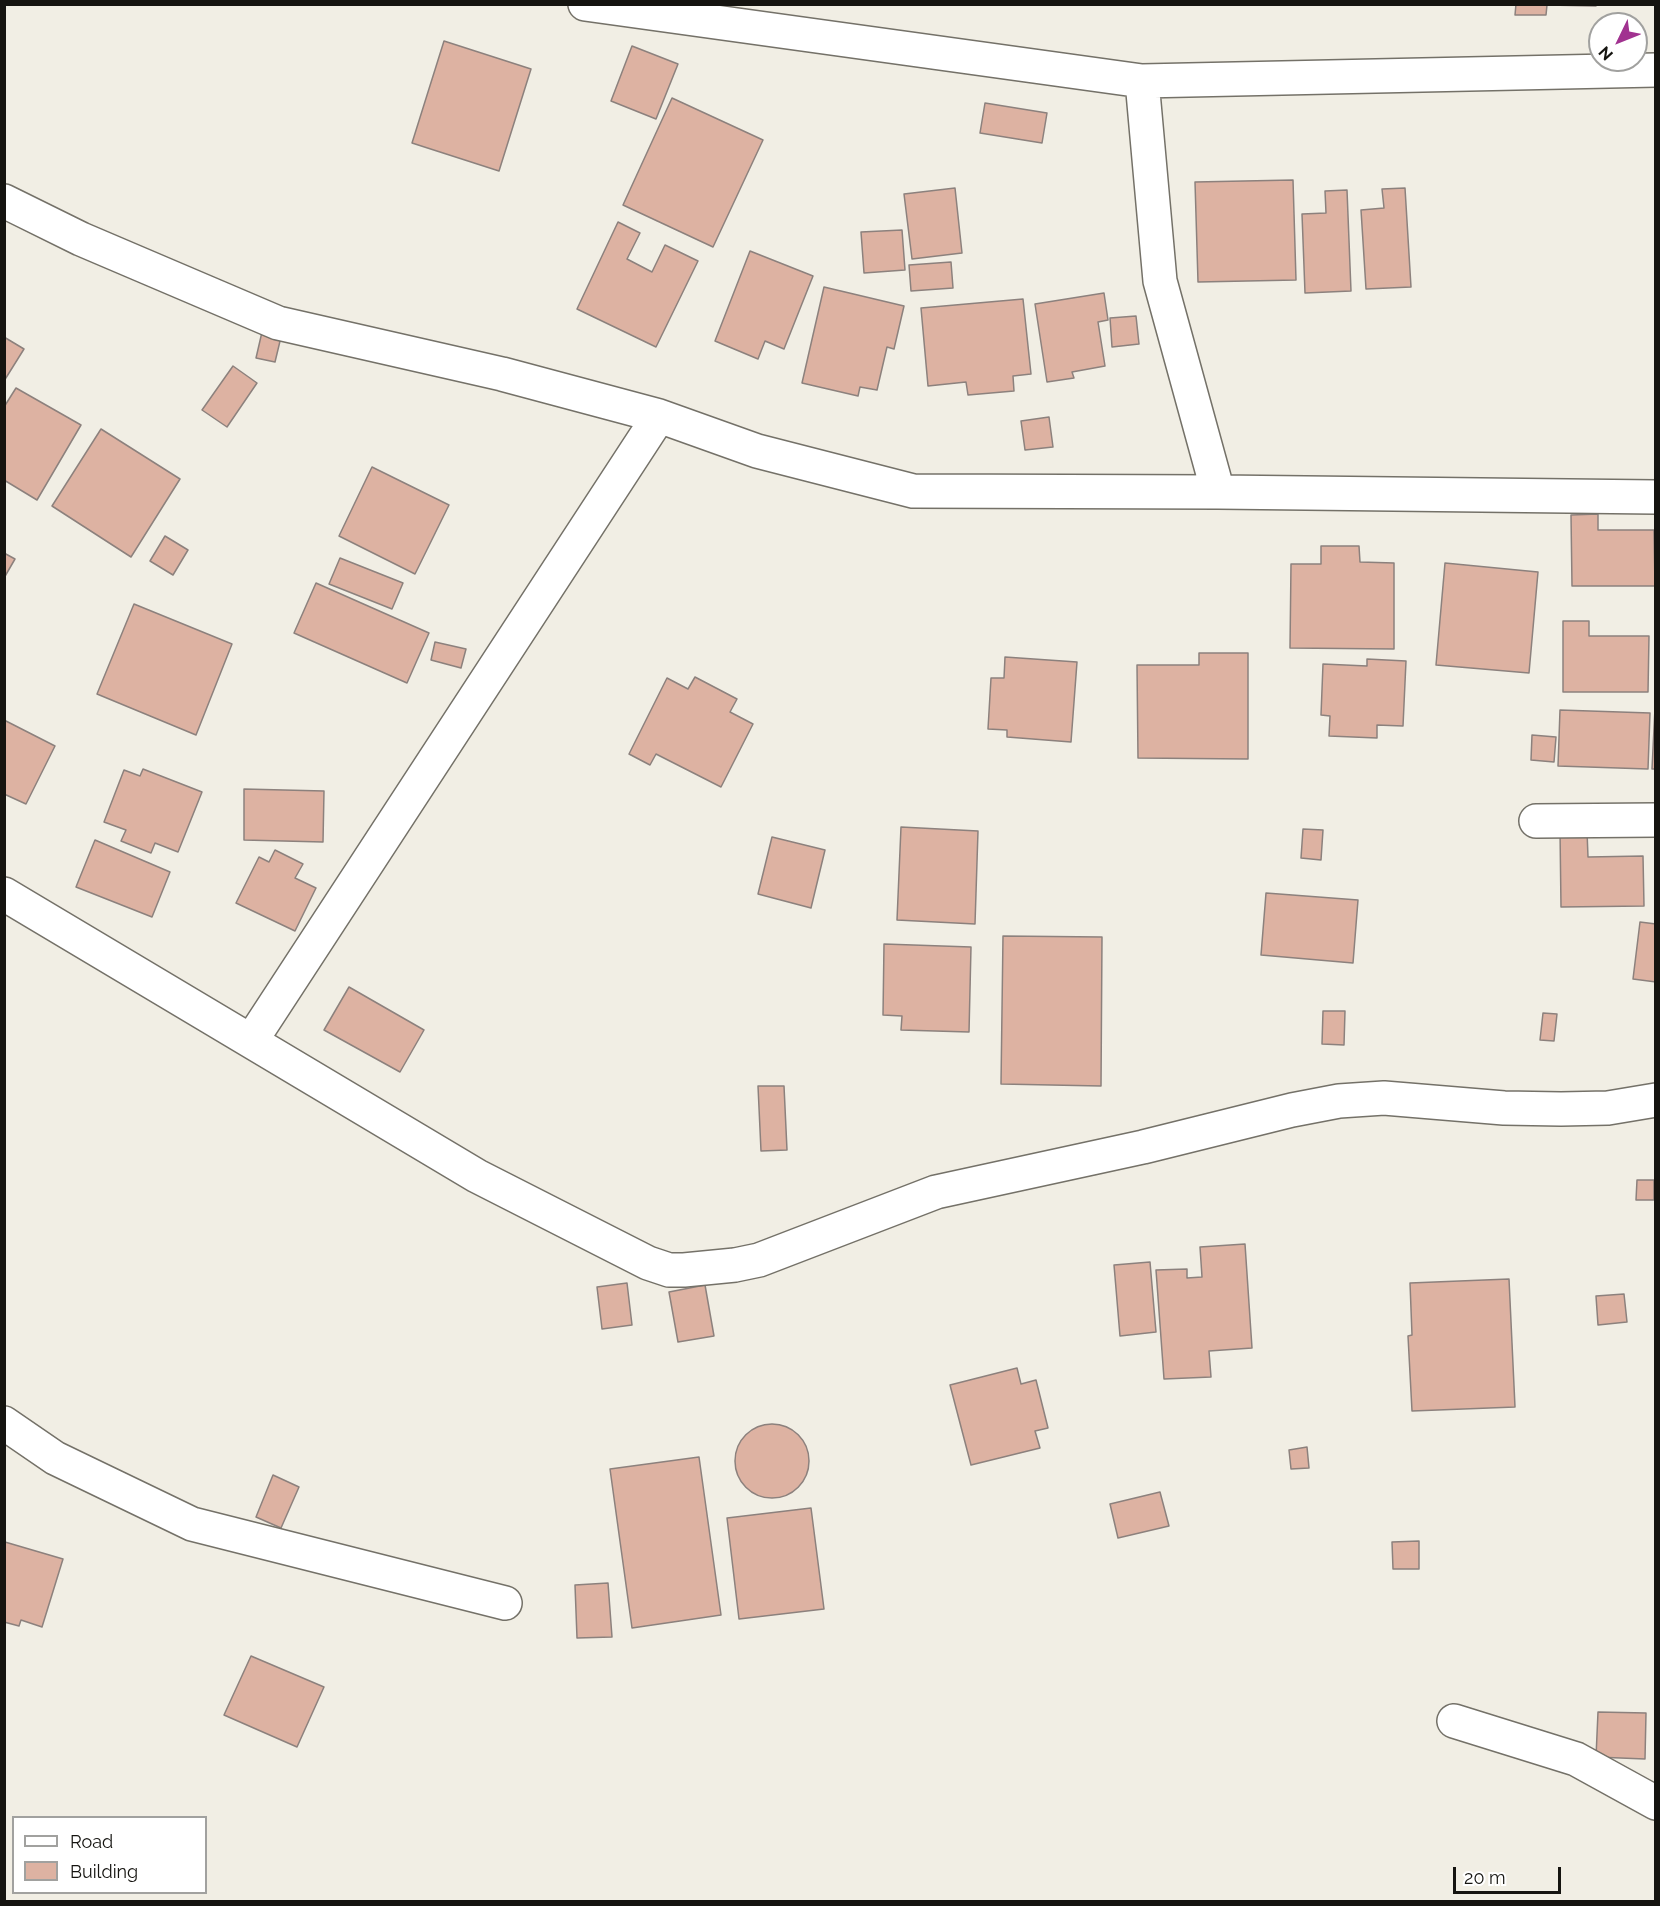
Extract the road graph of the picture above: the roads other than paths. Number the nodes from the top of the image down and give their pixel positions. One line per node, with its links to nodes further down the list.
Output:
1 (585, 4): 3 (street)
2 (1656, 70): 3 (street)
3 (1142, 81): 6 (street)
4 (4, 201): 5 (street)
5 (659, 416): 6 (street); 11 (street)
6 (1218, 492): 7 (street)
7 (1656, 496)
8 (1656, 820): 9 (street)
9 (1536, 821)
10 (4, 894): 11 (street)
11 (251, 1041): 12 (street)
12 (1656, 1100)
13 (4, 1423): 14 (street)
14 (505, 1603)
15 (1454, 1721): 16 (street)
16 (1656, 1803)

